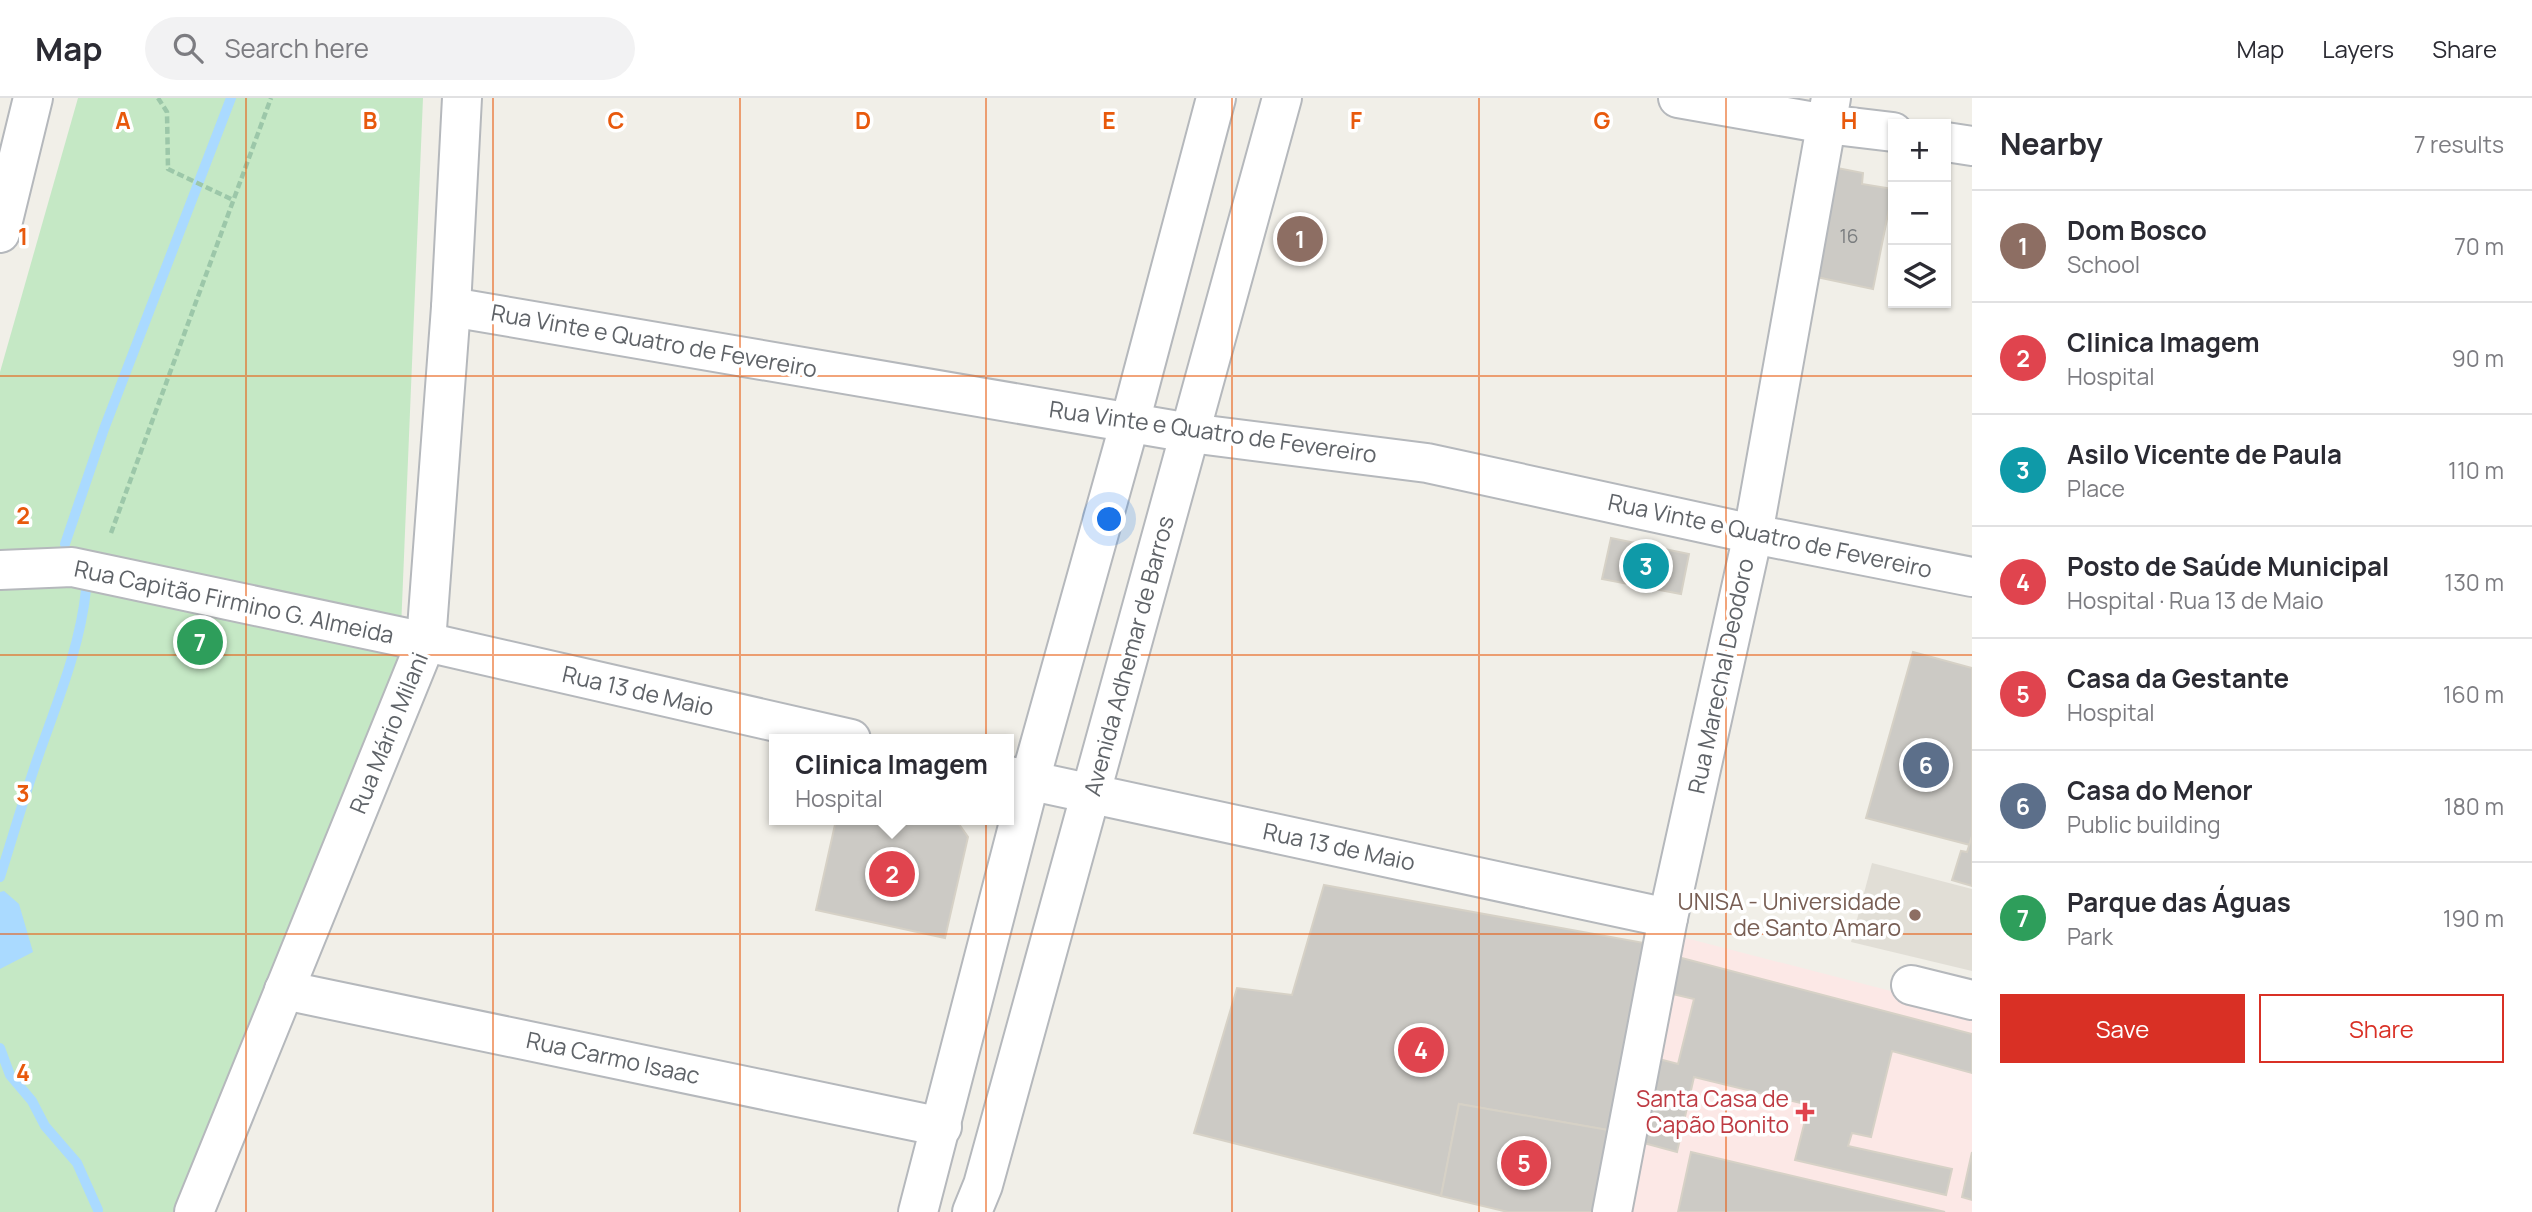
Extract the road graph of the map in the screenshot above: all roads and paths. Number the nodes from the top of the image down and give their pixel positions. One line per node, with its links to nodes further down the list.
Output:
1 (33, 98): 11 (street)
2 (158, 98): 13 (path)
3 (271, 98): 13 (path)
4 (461, 98): 15 (street, Rua Mário Milani)
5 (1216, 98): 16 (street)
6 (1282, 98): 17 (street, Avenida Adhemar de Barros)
7 (1678, 98): 8 (street)
8 (1829, 111): 9 (street); 19 (street, Rua Marechal Deodoro)
9 (1888, 130)
10 (1951, 143): 12 (street)
11 (11, 144): 14 (street)
12 (1972, 146)
13 (233, 200): 18 (path)
14 (0, 233)
15 (451, 307): 16 (street, Rua Vinte e Quatro de Fevereiro); 22 (street, Rua Mário Milani)
16 (1130, 422): 17 (street, Rua Vinte e Quatro de Fevereiro); 24 (street)
17 (1190, 433): 19 (street, Rua Vinte e Quatro de Fevereiro); 25 (street, Avenida Adhemar de Barros)
18 (111, 533)
19 (1753, 534): 21 (street, Rua Vinte e Quatro de Fevereiro); 28 (street, Rua Marechal Deodoro)
20 (0, 570): 22 (street, Rua Capitão Firmino G. Almeida)
21 (1972, 577)
22 (426, 642): 23 (street, Rua 13 de Maio); 30 (street, Rua Mário Milani)
23 (829, 734)
24 (1020, 778): 25 (street, Rua 13 de Maio); 26 (street)
25 (1091, 794): 28 (street, Rua 13 de Maio); 35 (street, Avenida Adhemar de Barros)
26 (1014, 805)
27 (1009, 825): 32 (street)
28 (1668, 918): 36 (street, Rua Marechal Deodoro)
29 (1911, 985): 31 (street)
30 (284, 990): 32 (street, Rua Carmo Isaac); 33 (street, Rua Mário Milani)
31 (1972, 1000)
32 (942, 1127): 34 (street)
33 (194, 1212)
34 (918, 1212)
35 (972, 1212)
36 (1612, 1212)

